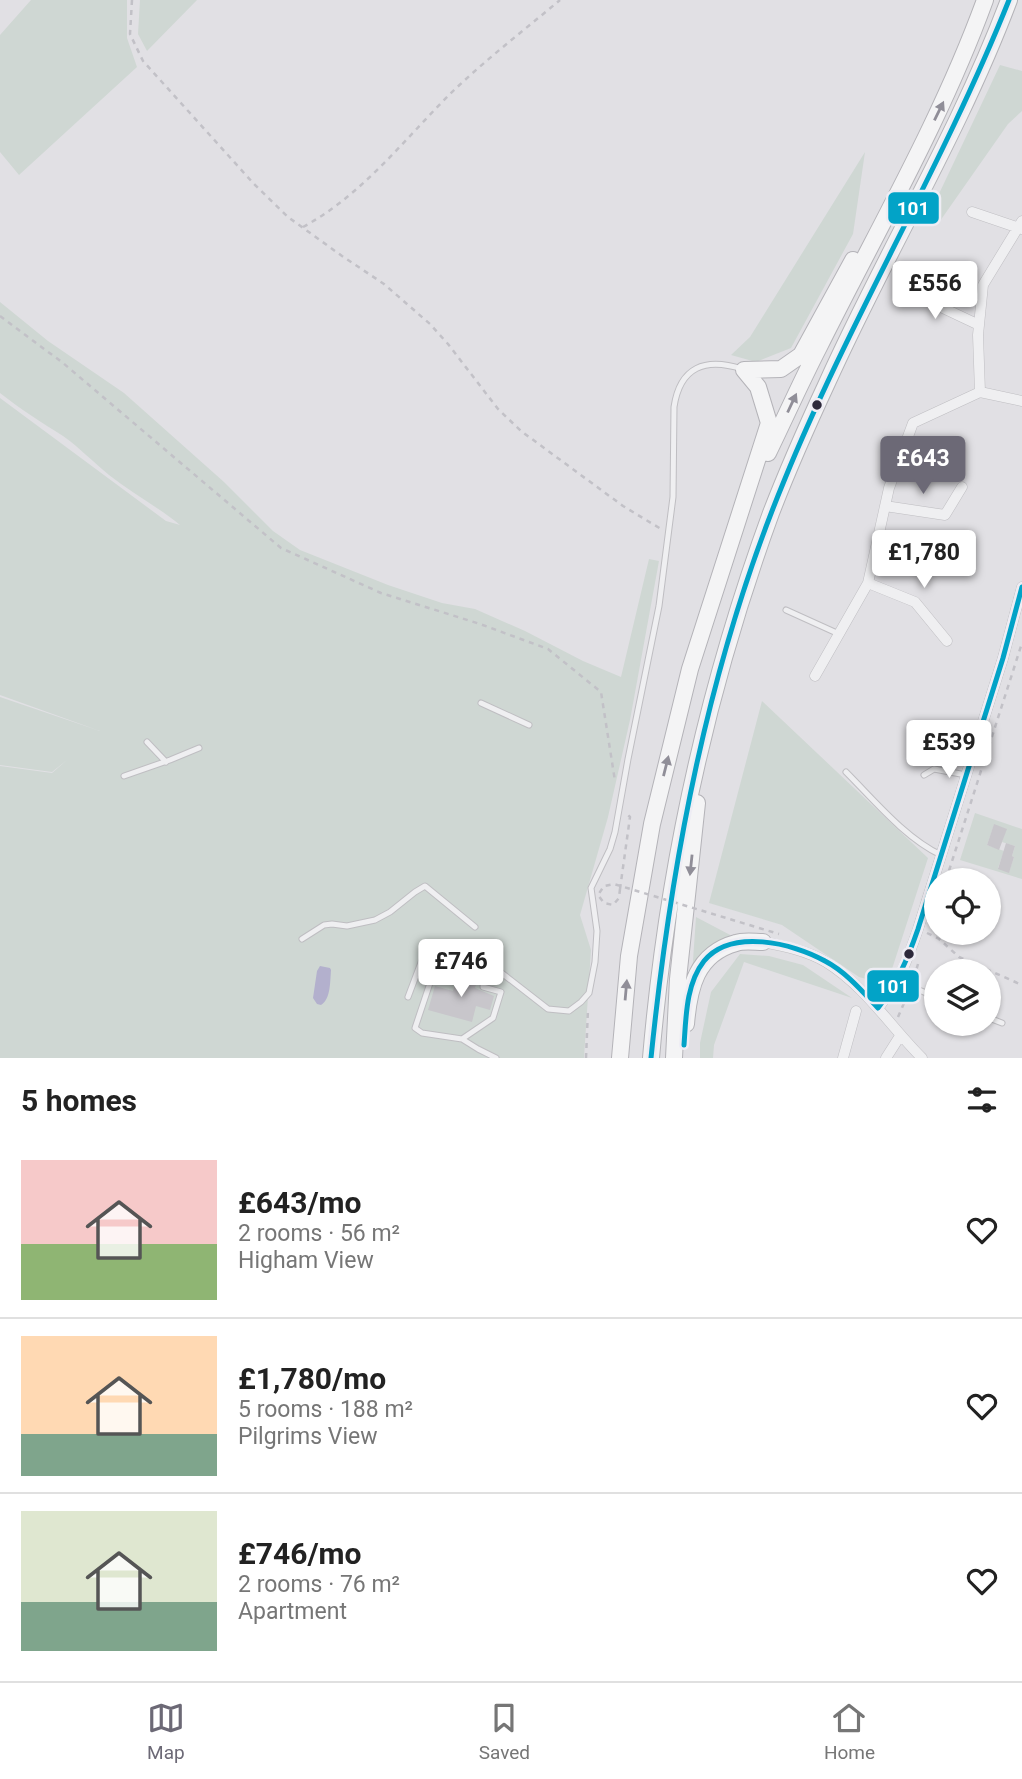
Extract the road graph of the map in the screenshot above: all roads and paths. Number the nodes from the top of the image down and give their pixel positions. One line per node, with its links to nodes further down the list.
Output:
1 (132, 0): 8 (path)
2 (560, 0): 8 (path)
3 (985, 0): 5 (highway, one-way to 3)
4 (1009, 0): 27 (highway)
5 (909, 173): 12 (highway); 17 (highway, one-way to 5)
6 (972, 212): 7 (street)
7 (1021, 226): 11 (street)
8 (303, 227): 18 (path)
9 (905, 290): 11 (street)
10 (0, 316): 36 (path)
11 (979, 325): 13 (street)
12 (744, 370): 17 (highway); 18 (lane)
13 (980, 392): 14 (street); 16 (street)
14 (1022, 401)
15 (962, 486): 16 (street)
16 (885, 506): 19 (street)
17 (734, 532): 60 (highway, one-way to 17)
18 (668, 534): 37 (lane)
19 (868, 583): 22 (street); 23 (street)
20 (1022, 587): 34 (street)
21 (786, 610): 22 (lane)
22 (839, 634): 25 (street)
23 (947, 641)
24 (1022, 643): 39 (path)
25 (815, 676)
26 (481, 703): 28 (lane)
27 (706, 724): 63 (highway); 64 (highway, one-way to 64)
28 (529, 725)
29 (147, 741): 31 (lane)
30 (199, 748): 31 (lane)
31 (166, 762): 35 (lane)
32 (846, 772): 38 (lane)
33 (923, 775): 34 (lane)
34 (967, 775): 38 (street)
35 (124, 776)
36 (616, 787)
37 (619, 809): 42 (path, bridge); 53 (lane)
38 (942, 855): 41 (street)
39 (950, 868)
40 (475, 926): 43 (lane)
41 (918, 929): 49 (street); 50 (path)
42 (779, 934)
43 (302, 939)
44 (763, 942): 55 (street); 65 (highway)
45 (463, 943): 46 (lane)
46 (479, 956): 47 (lane); 48 (lane)
47 (489, 964): 53 (lane); 59 (lane)
48 (457, 970): 54 (lane); 59 (lane)
49 (897, 981): 51 (lane); 55 (street)
50 (1022, 985)
51 (911, 986): 52 (lane); 57 (path)
52 (924, 992)
53 (589, 993): 62 (path)
54 (408, 998)
55 (878, 1008): 58 (street)
56 (856, 1011): 66 (street)
57 (898, 1017)
58 (900, 1037): 67 (street); 68 (street)
59 (462, 1039): 61 (lane)
60 (620, 1057)
61 (496, 1058)
62 (586, 1058)
63 (651, 1058)
64 (674, 1058)
65 (682, 1058)
66 (843, 1058)
67 (886, 1058)
68 (922, 1058)

